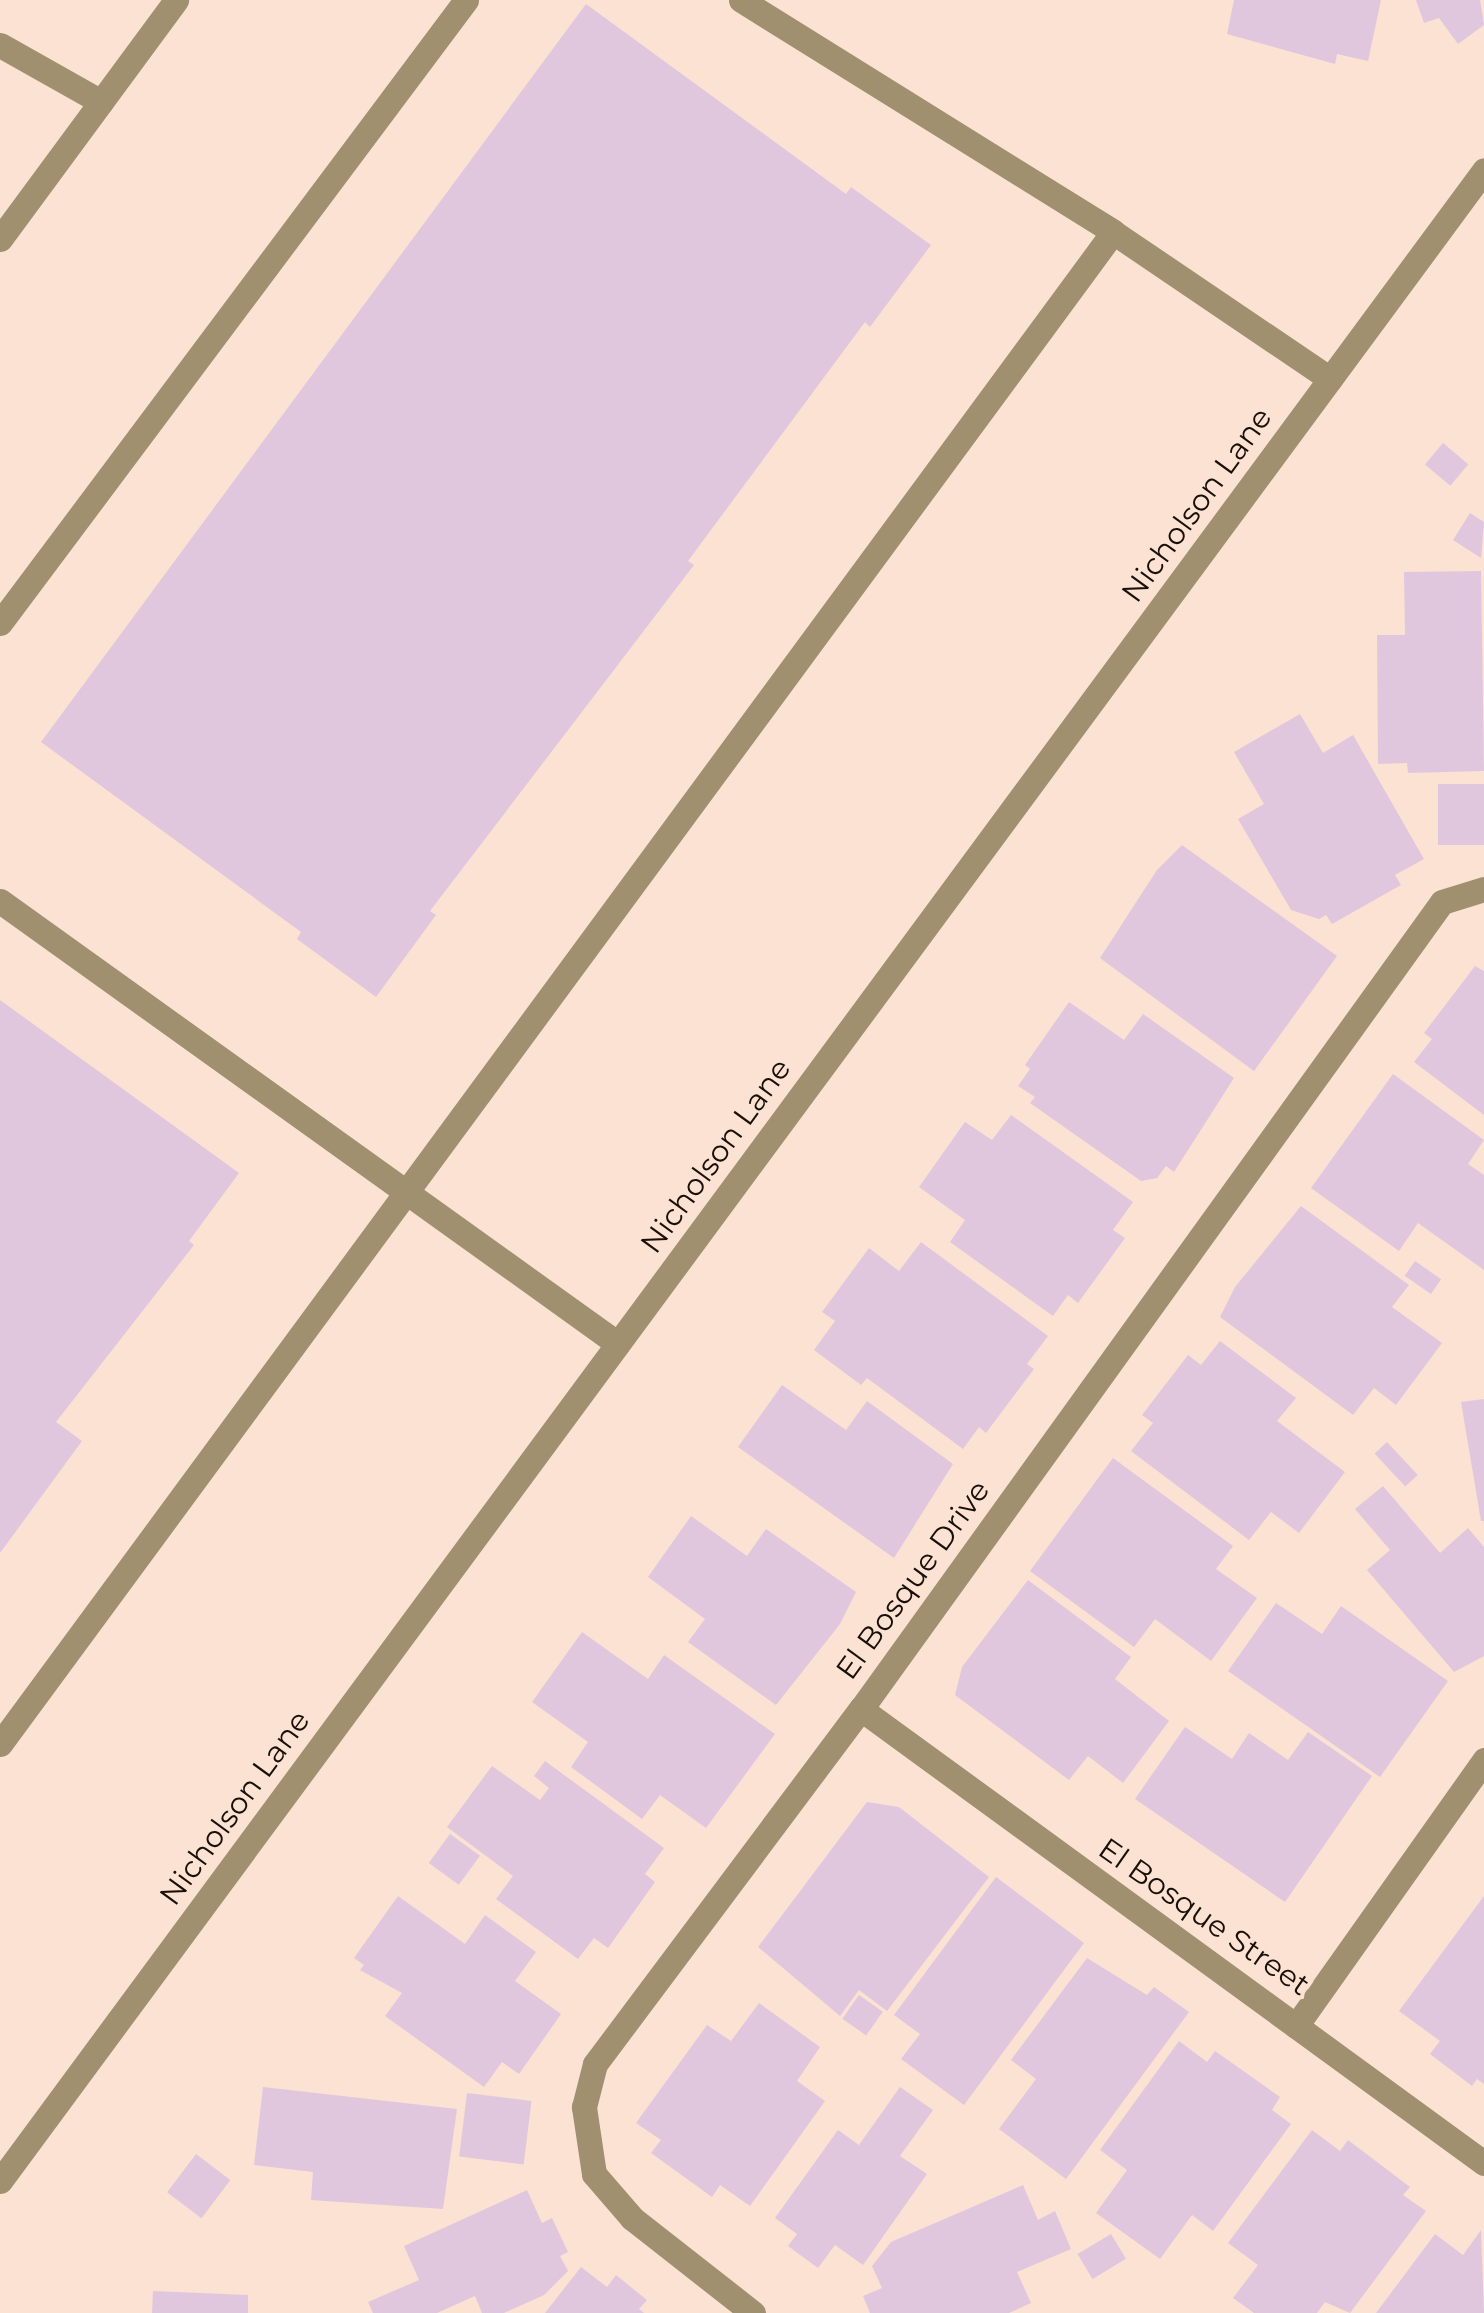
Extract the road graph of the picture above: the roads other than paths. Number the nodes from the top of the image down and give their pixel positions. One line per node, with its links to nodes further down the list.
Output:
1 (176, 0): 5 (street)
2 (466, 0): 10 (street)
3 (741, 0): 7 (street)
4 (0, 46): 5 (street)
5 (101, 102): 8 (street)
6 (1484, 170): 9 (street, Nicholson Lane)
7 (1113, 232): 9 (street); 13 (street)
8 (0, 239)
9 (1330, 379): 14 (street, Nicholson Lane)
10 (0, 623)
11 (1484, 889): 15 (street, El Bosque Drive)
12 (0, 900): 13 (street)
13 (407, 1192): 14 (street); 16 (street)
14 (618, 1344): 20 (street, Nicholson Lane)
15 (861, 1708): 18 (street, El Bosque Street); 21 (street, El Bosque Drive)
16 (0, 1744)
17 (1484, 1760): 18 (street, El Bosque Street)
18 (1296, 2026): 19 (street)
19 (1484, 2162)
20 (0, 2181)
21 (754, 2313)

